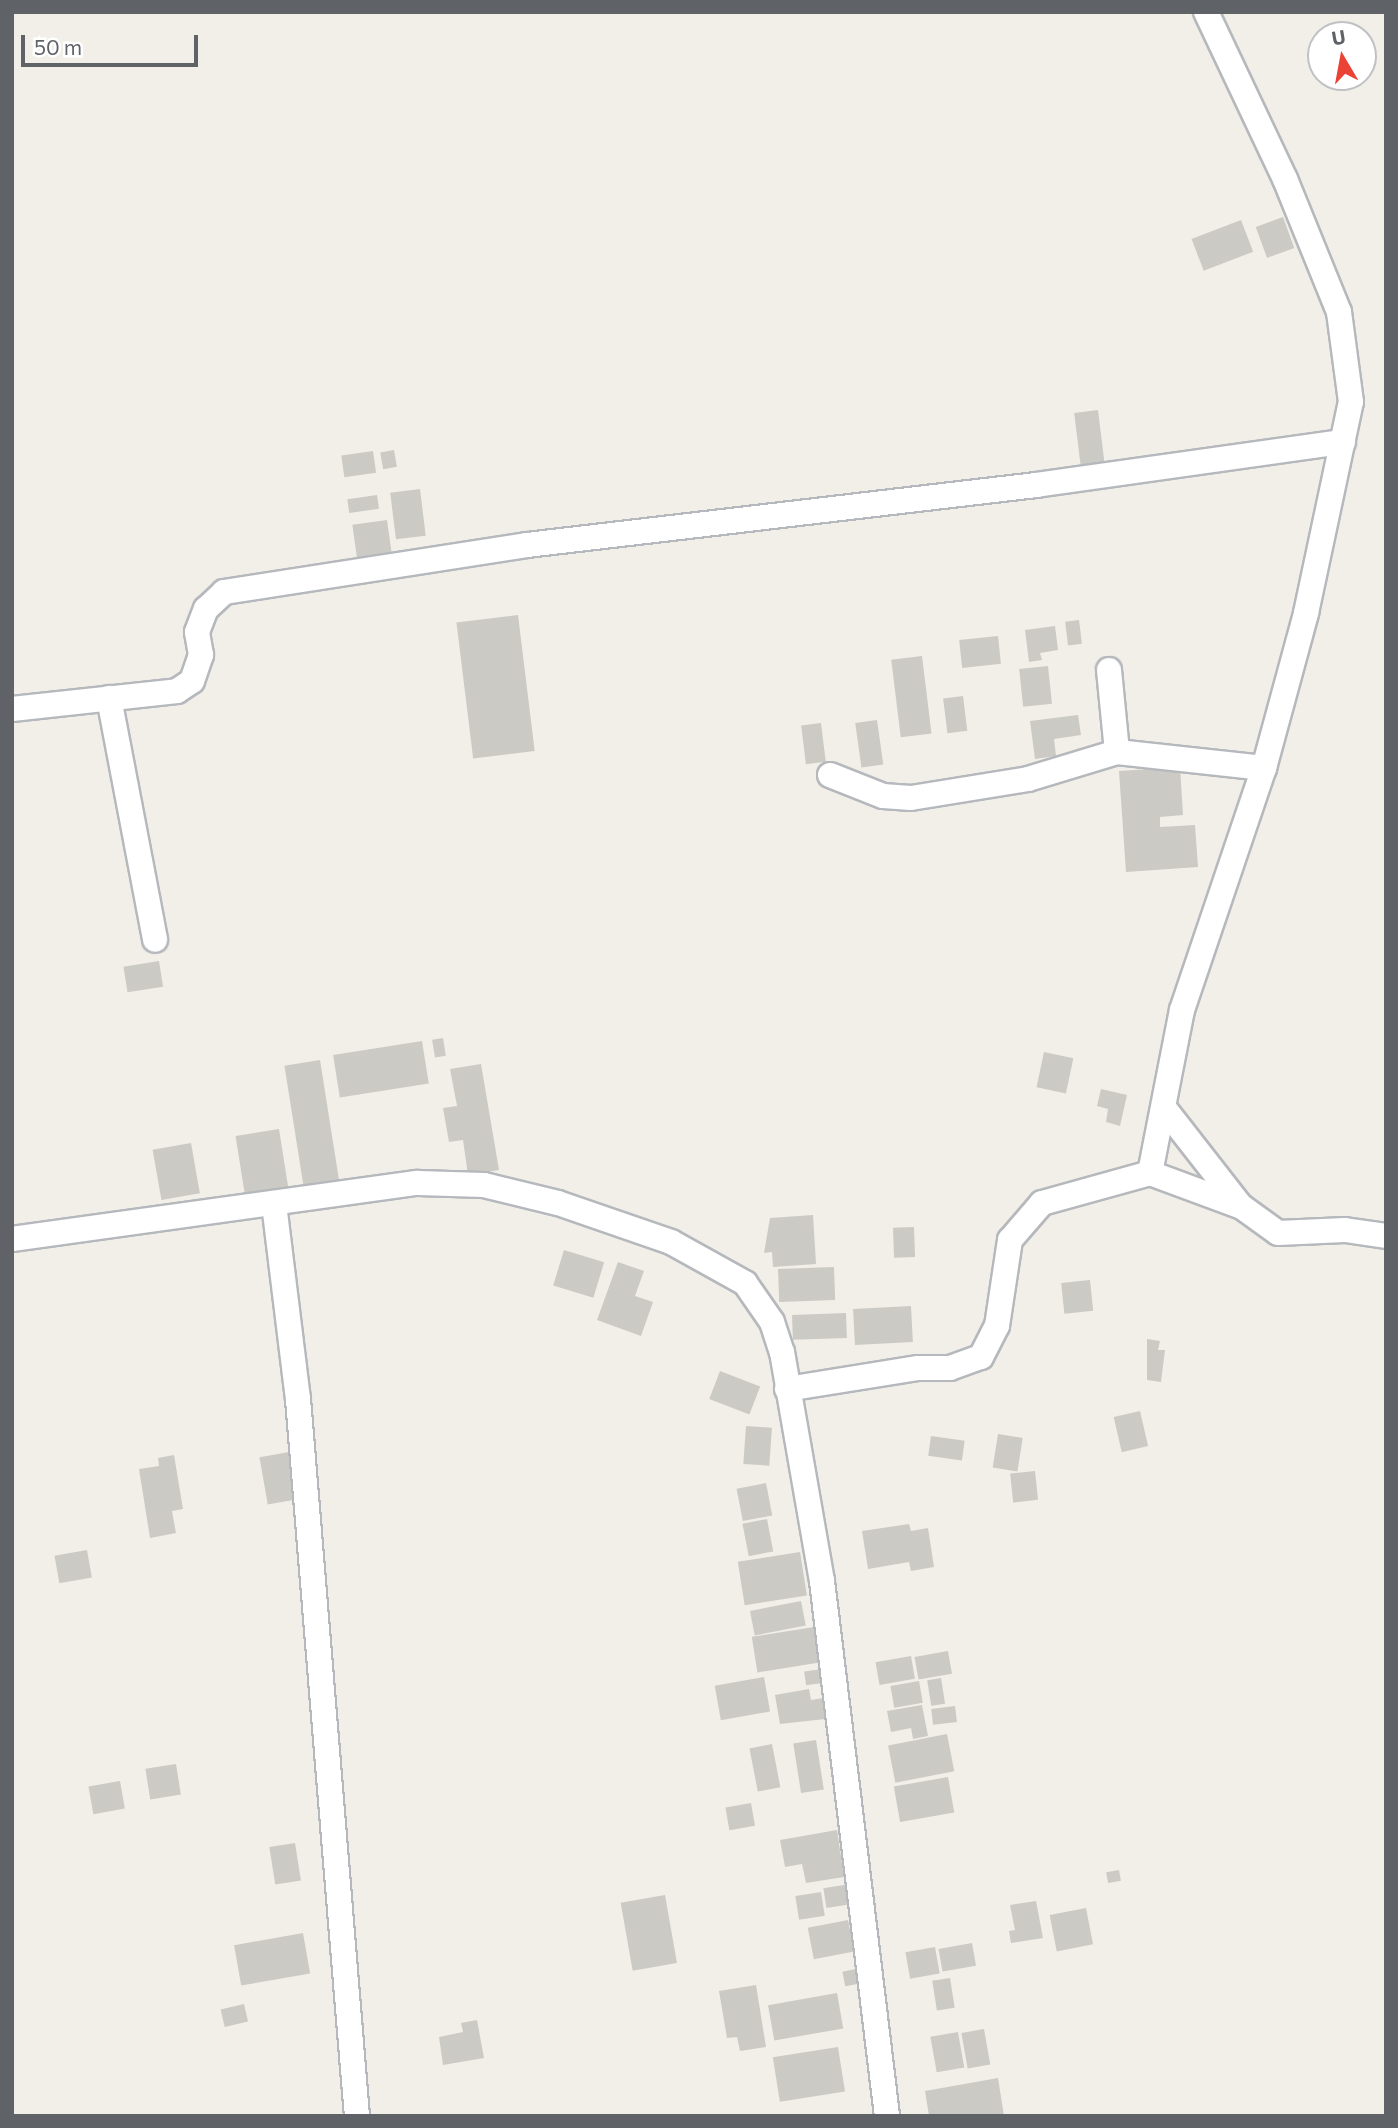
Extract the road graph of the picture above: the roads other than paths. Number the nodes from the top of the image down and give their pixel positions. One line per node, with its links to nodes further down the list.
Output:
1 (1206, 12): 2 (street)
2 (1343, 442): 4 (street); 7 (street)
3 (1109, 670): 6 (street)
4 (109, 698): 5 (street); 9 (street)
5 (12, 709)
6 (1117, 752): 7 (street); 8 (street)
7 (1264, 768): 10 (street)
8 (830, 775)
9 (155, 940)
10 (1164, 1108): 11 (street); 13 (street)
11 (1150, 1173): 13 (street); 16 (street)
12 (274, 1204): 15 (street); 16 (street); 17 (street)
13 (1242, 1207): 14 (street)
14 (1386, 1236)
15 (12, 1239)
16 (787, 1389): 18 (street)
17 (357, 2116)
18 (887, 2116)

